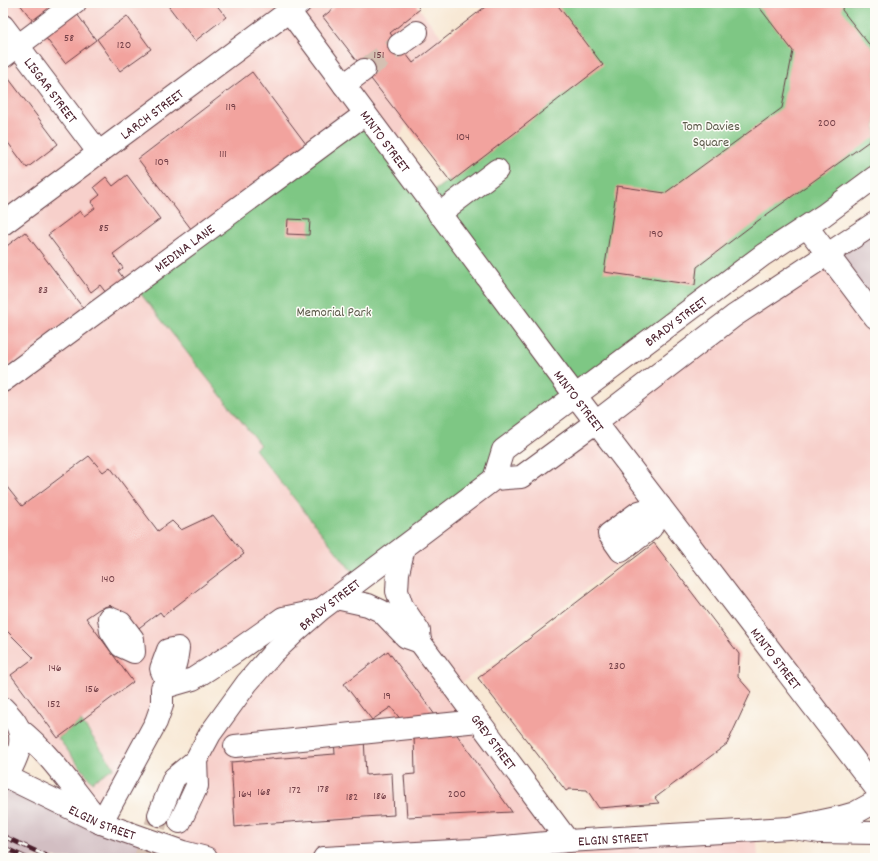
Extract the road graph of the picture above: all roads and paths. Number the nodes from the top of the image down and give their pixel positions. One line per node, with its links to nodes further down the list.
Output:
1 (75, 3): 6 (main road)
2 (294, 7): 8 (main road, MINTO STREET); 10 (main road, LARCH STREET)
3 (3, 26): 6 (main road, LISGAR STREET)
4 (417, 32): 5 (main road)
5 (399, 45)
6 (11, 52): 10 (main road, LISGAR STREET)
7 (364, 70): 8 (main road)
8 (344, 85): 9 (main road, MINTO STREET)
9 (365, 114): 13 (main road, MINTO STREET); 19 (main road, MEDINA LANE)
10 (99, 153): 15 (main road, LARCH STREET)
11 (496, 170): 13 (main road)
12 (875, 177): 16 (main road, BRADY STREET)
13 (439, 214): 20 (main road, MINTO STREET)
14 (875, 223): 17 (main road)
15 (3, 224)
16 (807, 227): 17 (main road); 20 (main road, BRADY STREET)
17 (828, 254): 18 (main road); 21 (main road)
18 (875, 317)
19 (3, 381)
20 (575, 395): 21 (main road, MINTO STREET); 22 (main road, BRADY STREET)
21 (596, 422): 22 (main road); 34 (main road, MINTO STREET)
22 (494, 479): 23 (main road, BRADY STREET)
23 (404, 547): 24 (main road, BRADY STREET); 26 (main road)
24 (328, 604): 26 (main road); 27 (main road); 32 (main road, BRADY STREET)
25 (106, 613): 27 (main road)
26 (420, 642): 29 (main road, GREY STREET)
27 (163, 683): 38 (main road)
28 (3, 708): 30 (main road)
29 (478, 721): 31 (main road); 41 (main road, GREY STREET)
30 (19, 729): 33 (main road); 38 (main road)
31 (235, 746)
32 (196, 760): 36 (main road, BRADY STREET); 37 (main road)
33 (5, 776): 38 (main road, ELGIN STREET)
34 (875, 786)
35 (875, 802): 39 (main road, ELGIN STREET)
36 (159, 815)
37 (180, 822)
38 (100, 823): 43 (main road, ELGIN STREET)
39 (789, 828): 40 (main road); 41 (main road, ELGIN STREET)
40 (875, 833)
41 (568, 841): 42 (main road, ELGIN STREET)
42 (471, 854): 44 (main road, ELGIN STREET)
43 (206, 858)
44 (324, 858)

